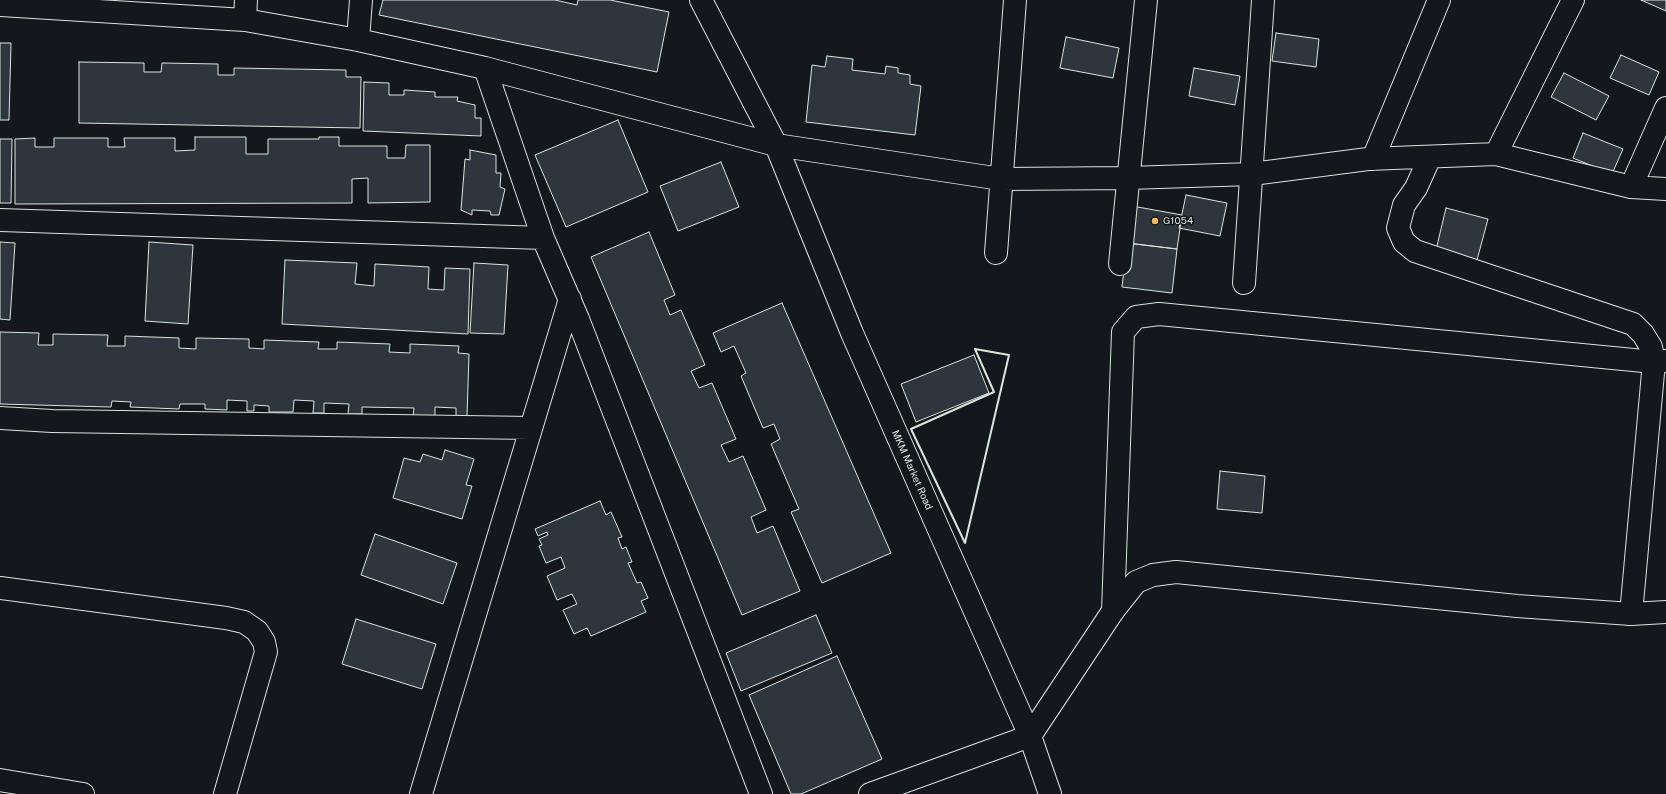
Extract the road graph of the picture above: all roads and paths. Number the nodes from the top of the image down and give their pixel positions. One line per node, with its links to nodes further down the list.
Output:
1 (361, 0): 10 (street)
2 (701, 0): 13 (street, MKM Market Road)
3 (1015, 0): 19 (street)
4 (1146, 0): 18 (street)
5 (1263, 0): 17 (street)
6 (1439, 0): 16 (street)
7 (1573, 0): 14 (street)
8 (0, 5): 9 (street)
9 (245, 10): 10 (street)
10 (358, 40): 11 (street)
11 (485, 68): 13 (street); 23 (street)
12 (1666, 108): 20 (street)
13 (776, 145): 19 (street); 35 (street, MKM Market Road)
14 (1496, 154): 15 (street); 20 (street)
15 (1430, 157): 16 (street); 28 (street)
16 (1373, 159): 17 (street)
17 (1252, 174): 18 (street); 26 (street)
18 (1128, 178): 19 (street); 25 (street)
19 (1001, 179): 24 (street)
20 (1631, 187): 21 (street)
21 (1666, 190)
22 (0, 220): 23 (street)
23 (543, 238): 27 (street)
24 (996, 253)
25 (1120, 264)
26 (1244, 283)
27 (570, 299): 30 (street); 40 (street)
28 (1660, 362): 32 (street); 34 (street)
29 (0, 418): 30 (street)
30 (531, 428): 39 (street)
31 (0, 588): 38 (street)
32 (1113, 611): 34 (street); 35 (street)
33 (1666, 612): 34 (street)
34 (1631, 614)
35 (1030, 736): 41 (street); 42 (street, MKM Market Road)
36 (0, 780): 37 (street)
37 (83, 794)
38 (225, 794)
39 (421, 794)
40 (761, 794)
41 (870, 794)
42 (1050, 794)

